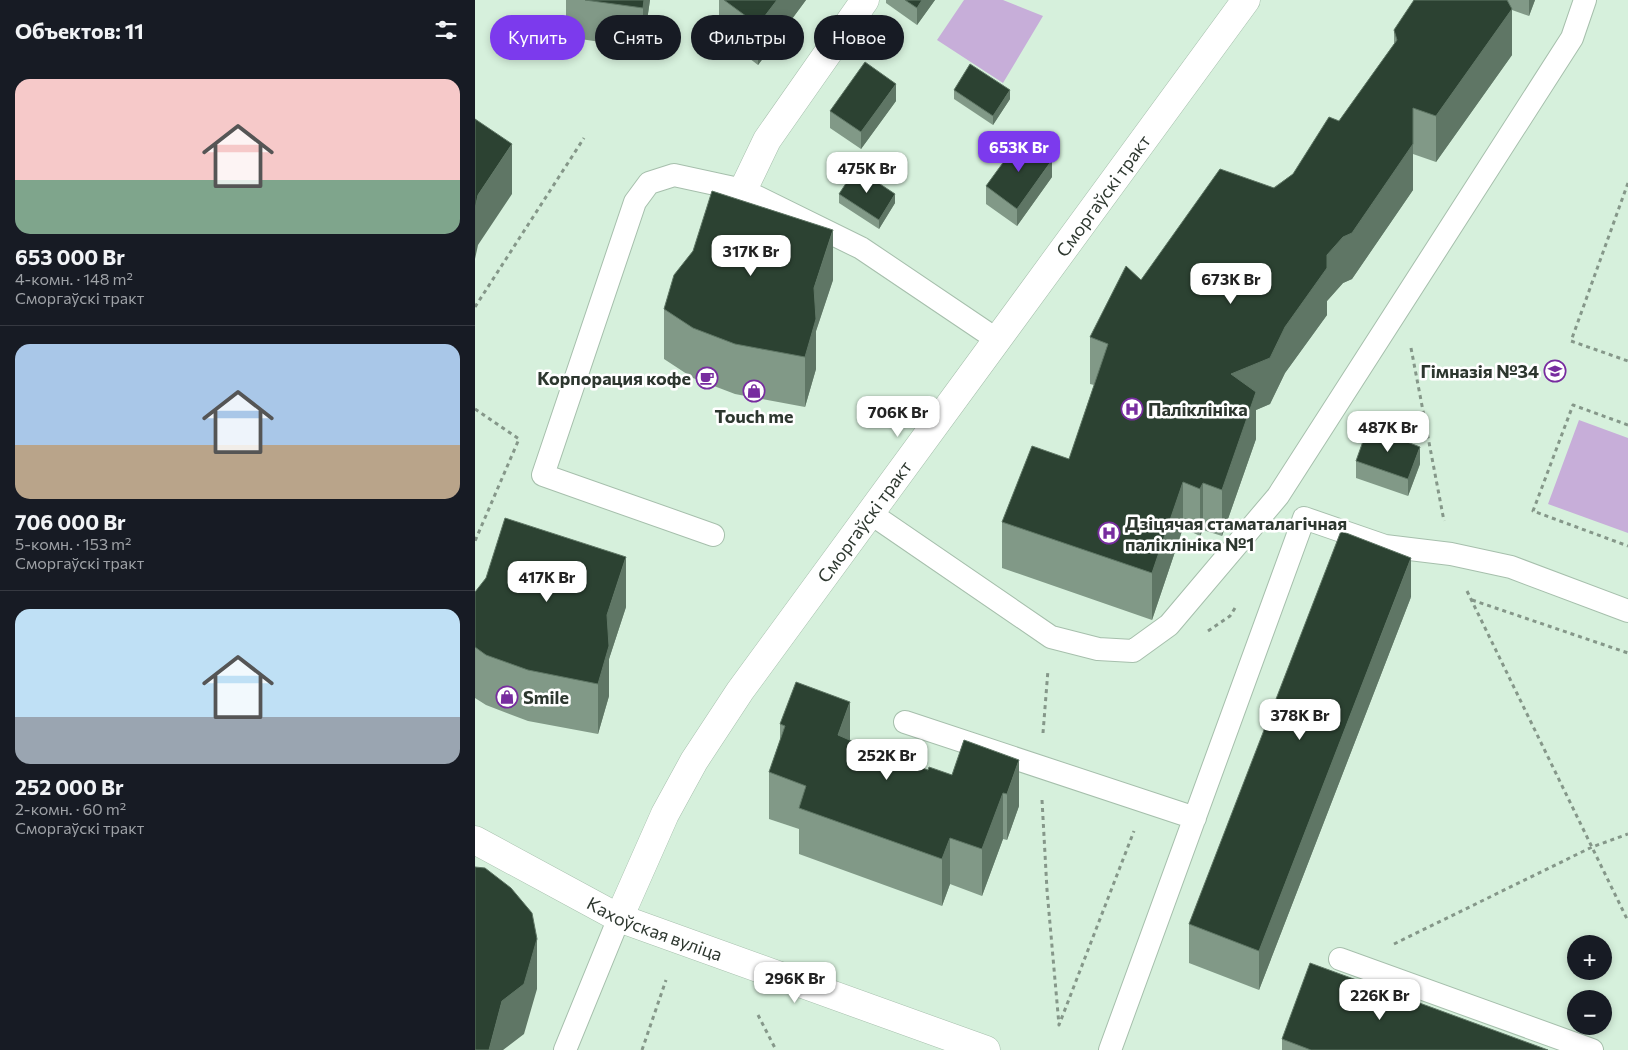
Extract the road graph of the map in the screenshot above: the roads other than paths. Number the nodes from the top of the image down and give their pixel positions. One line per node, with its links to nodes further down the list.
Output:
1 (865, 0): 4 (street)
2 (1246, 0): 5 (street, Сморгаўскі тракт)
3 (1585, 0): 6 (lane)
4 (743, 190): 5 (lane); 7 (lane)
5 (996, 339): 6 (street, Сморгаўскі тракт)
6 (870, 513): 12 (street, Сморгаўскі тракт)
7 (713, 535)
8 (1628, 611): 10 (lane)
9 (905, 722): 10 (lane)
10 (1195, 818): 16 (lane)
11 (475, 840): 12 (street, Кахоўская вуліца)
12 (619, 918): 14 (lane); 15 (street, Кахоўская вуліца)
13 (1347, 962): 17 (lane)
14 (565, 1050)
15 (985, 1050)
16 (1110, 1050)
17 (1592, 1050)

